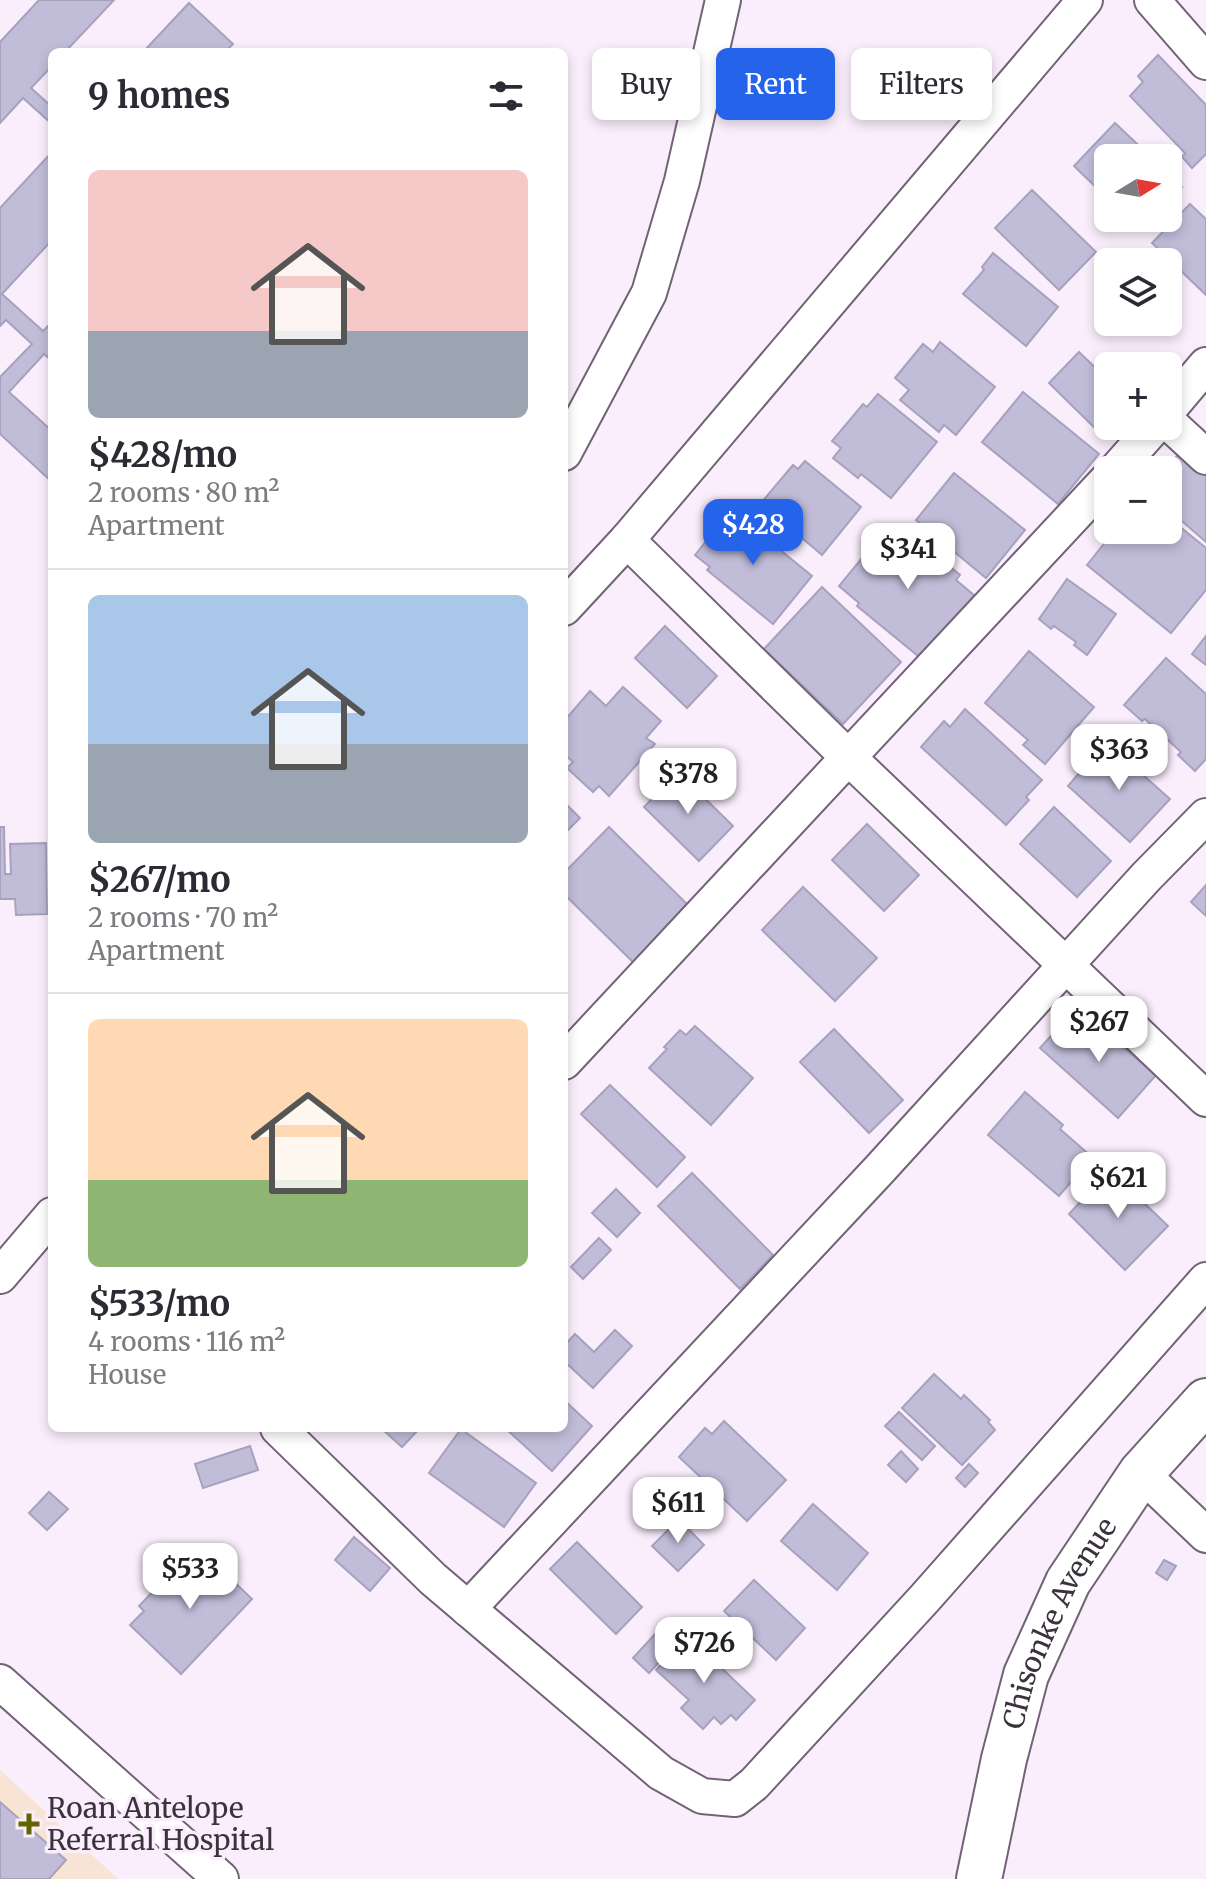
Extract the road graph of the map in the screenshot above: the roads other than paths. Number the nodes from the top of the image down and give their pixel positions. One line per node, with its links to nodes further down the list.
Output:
1 (723, 0): 9 (street)
2 (1085, 0): 13 (street)
3 (1152, 0): 4 (street)
4 (1206, 62)
5 (1206, 365): 6 (street)
6 (1182, 393)
7 (1182, 435): 11 (street)
8 (1143, 440): 10 (street)
9 (568, 445)
10 (1128, 456)
11 (1206, 457)
12 (1094, 494): 15 (street)
13 (627, 540): 14 (street); 15 (street)
14 (568, 604)
15 (849, 758): 17 (street); 18 (street)
16 (1206, 816): 17 (street)
17 (1067, 964): 19 (street); 27 (street)
18 (568, 1058)
19 (1206, 1099)
20 (48, 1220): 21 (street)
21 (0, 1276)
22 (1206, 1280): 27 (street)
23 (1206, 1401): 25 (street, Chisonke Avenue)
24 (282, 1432): 27 (street)
25 (1141, 1473): 26 (street); 30 (street, Chisonke Avenue)
26 (1206, 1535)
27 (468, 1609)
28 (0, 1682): 29 (street)
29 (221, 1879)
30 (979, 1879)

